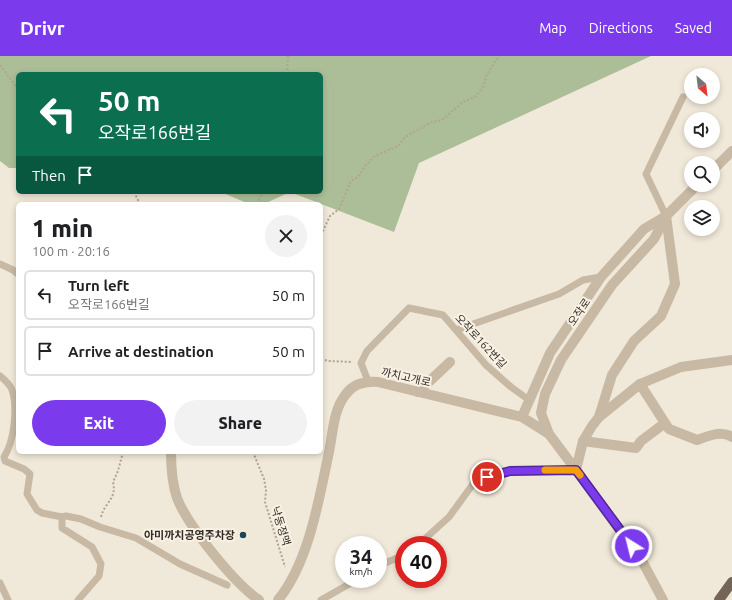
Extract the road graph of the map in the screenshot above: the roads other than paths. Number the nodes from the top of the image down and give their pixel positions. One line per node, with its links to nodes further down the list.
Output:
1 (683, 97): 5 (lane)
2 (732, 151): 3 (street)
3 (720, 163)
4 (691, 192): 5 (street, 오작로)
5 (666, 216): 8 (street, 오작로); 18 (street); 20 (street, 오작로)
6 (0, 264): 7 (lane)
7 (16, 272)
8 (601, 277): 9 (lane); 16 (street, 오작로)
9 (456, 330): 13 (lane, 오작로162번길); 16 (lane, 오작로162번길)
10 (732, 360): 14 (street)
11 (450, 362): 15 (street)
12 (0, 376): 25 (lane)
13 (368, 381): 15 (street, 까치고개로); 37 (street, 까치고개로)
14 (640, 384): 18 (street); 19 (street)
15 (418, 392): 17 (street, 까치고개로)
16 (529, 400): 17 (street, 오작로)
17 (522, 416): 20 (street, 까치고개로)
18 (599, 417): 22 (street)
19 (664, 423): 21 (street); 22 (street)
20 (549, 434): 26 (street, 까치고개로)
21 (732, 437)
22 (583, 441): 26 (street)
23 (166, 454): 35 (street)
24 (171, 454): 36 (street)
25 (2, 456): 27 (lane)
26 (576, 470): 28 (lane); 39 (street)
27 (62, 517): 31 (lane); 34 (lane)
28 (428, 536)
29 (732, 582): 40 (main road)
30 (0, 583): 33 (lane)
31 (227, 585)
32 (342, 588): 38 (lane)
33 (8, 600)
34 (78, 600)
35 (250, 600)
36 (259, 600)
37 (278, 600)
38 (321, 600)
39 (664, 600)
40 (719, 600)

